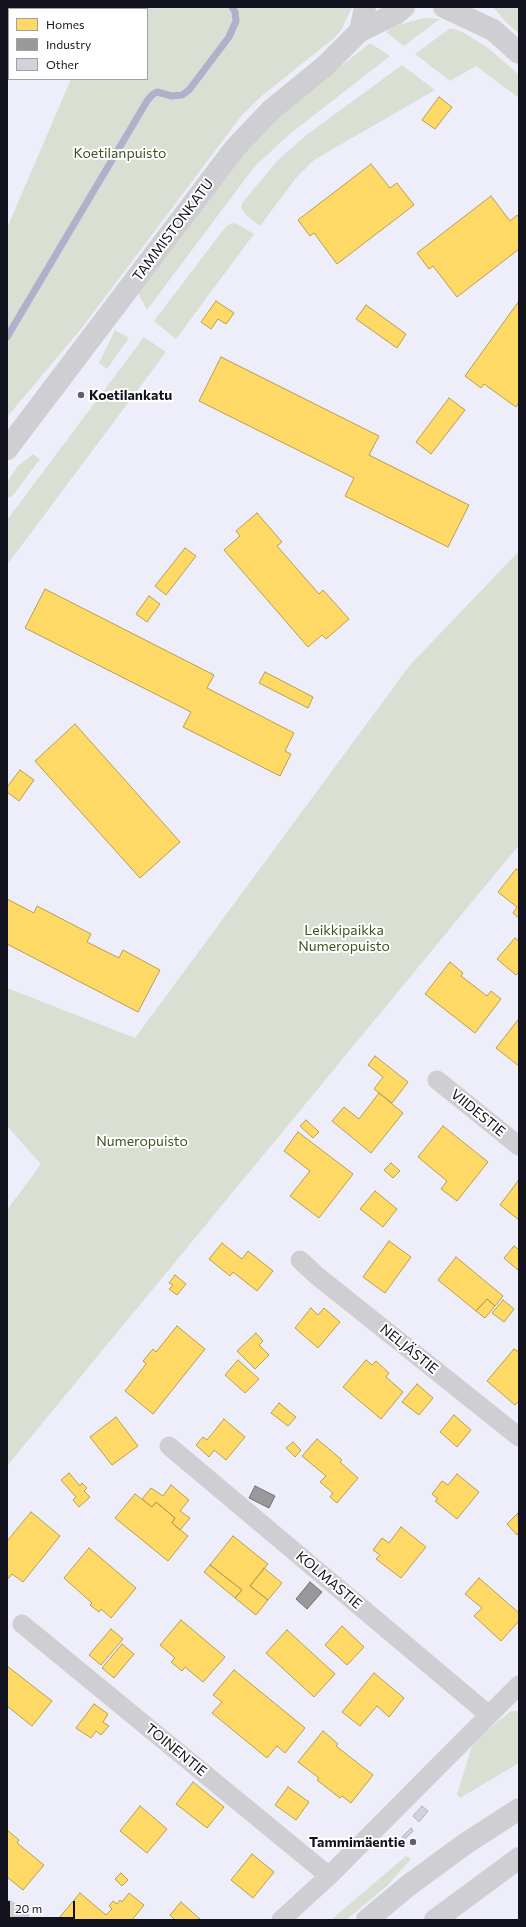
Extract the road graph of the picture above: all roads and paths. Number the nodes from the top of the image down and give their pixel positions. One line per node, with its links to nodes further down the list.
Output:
1 (365, 7): 6 (street)
2 (404, 7): 6 (street, TAMMISTONKATU)
3 (444, 7): 5 (street)
4 (484, 7): 5 (street)
5 (493, 30): 7 (street)
6 (360, 31): 8 (street, TAMMISTONKATU)
7 (519, 53)
8 (7, 449)
9 (437, 1080): 10 (street, VIIDESTIE)
10 (519, 1146)
11 (300, 1260): 12 (street, NELJÄSTIE)
12 (519, 1437)
13 (169, 1446): 16 (street, KOLMASTIE)
14 (22, 1624): 19 (street, TOINENTIE)
15 (519, 1686): 16 (street)
16 (489, 1714): 19 (street)
17 (519, 1809): 23 (street)
18 (519, 1858): 24 (street)
19 (329, 1876): 22 (street)
20 (7, 1909): 21 (street)
21 (20, 1920)
22 (281, 1920)
23 (367, 1920)
24 (435, 1920)

